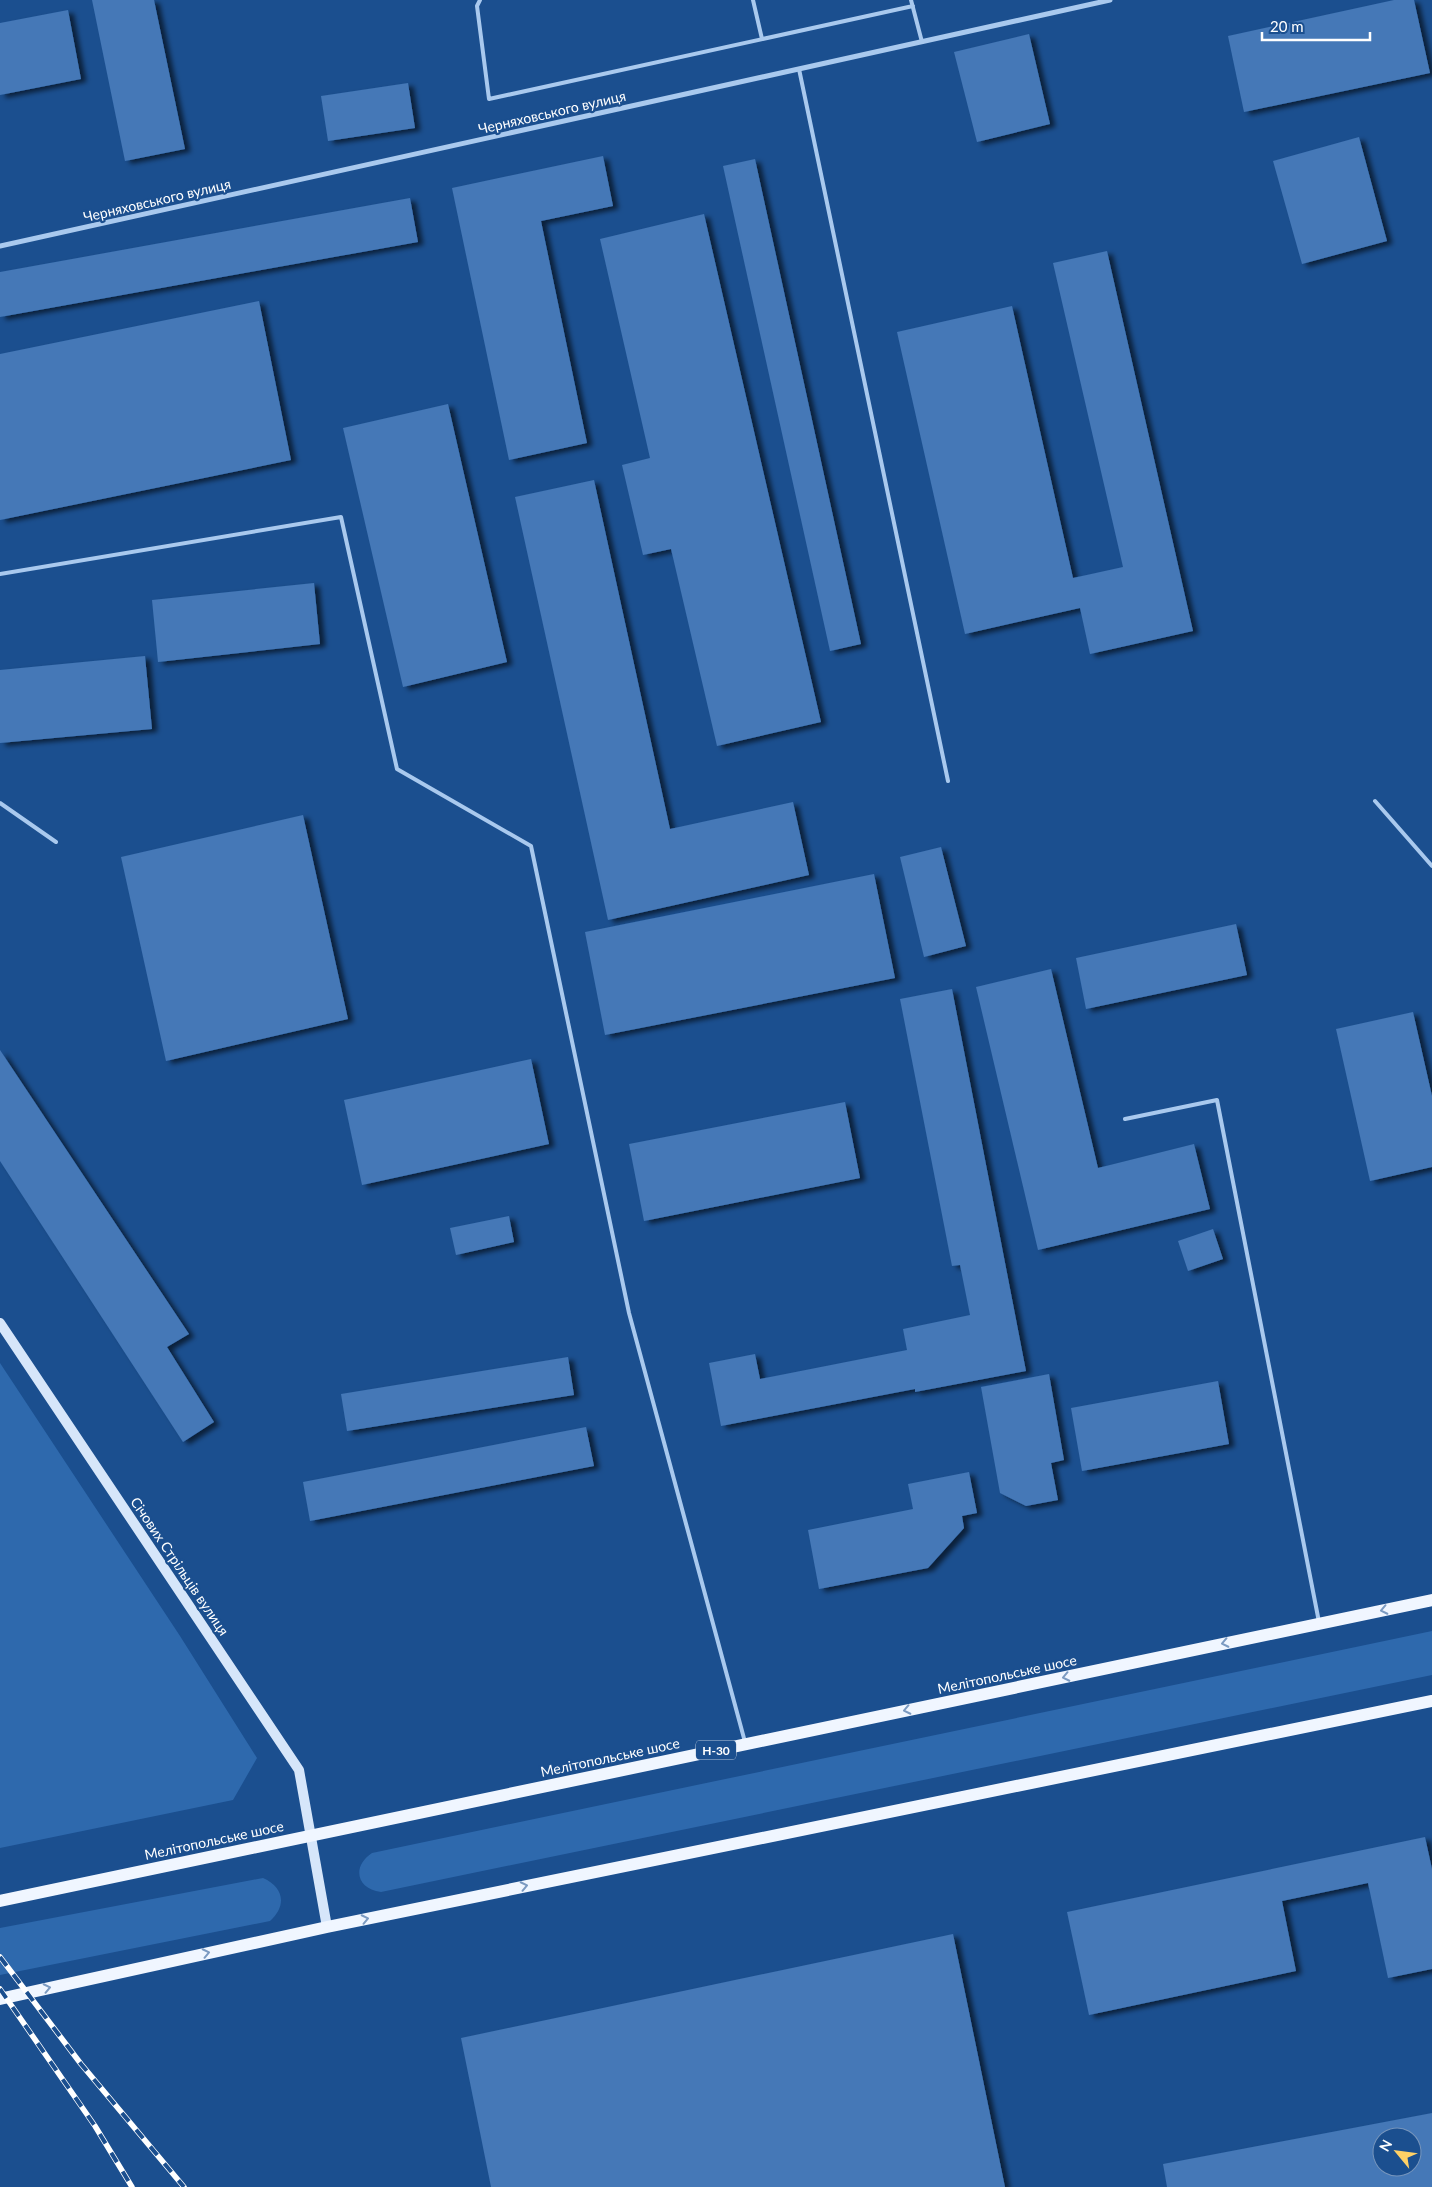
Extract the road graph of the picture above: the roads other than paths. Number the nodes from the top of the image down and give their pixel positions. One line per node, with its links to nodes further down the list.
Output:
1 (480, 0): 6 (lane)
2 (754, 0): 6 (lane)
3 (911, 0): 5 (lane)
4 (1110, 0): 7 (street, Черняховського вулиця)
5 (913, 6): 6 (lane); 7 (lane)
6 (762, 39)
7 (922, 42): 8 (street, Черняховського вулиця)
8 (799, 69): 9 (street, Черняховського вулиця); 11 (lane)
9 (0, 246)
10 (0, 574): 21 (lane)
11 (948, 782)
12 (1375, 801): 15 (lane)
13 (0, 803): 14 (lane)
14 (56, 842)
15 (1432, 866)
16 (1126, 1120): 19 (lane)
17 (0, 1323): 22 (street, Січових Стрільців вулиця)
18 (1432, 1600): 19 (main road, Мелітопольське шосе / Н-30, one-way to 19)
19 (1319, 1623): 21 (main road, Мелітопольське шосе / Н-30, one-way to 21)
20 (1432, 1701): 24 (main road, one-way to 20)
21 (746, 1744): 22 (main road, Мелітопольське шосе / Н-30)
22 (310, 1835): 23 (main road, Мелітопольське шосе / Н-30); 24 (street, Січових Стрільців вулиця)
23 (0, 1901)
24 (326, 1927): 25 (main road, one-way to 24)
25 (0, 1999)

